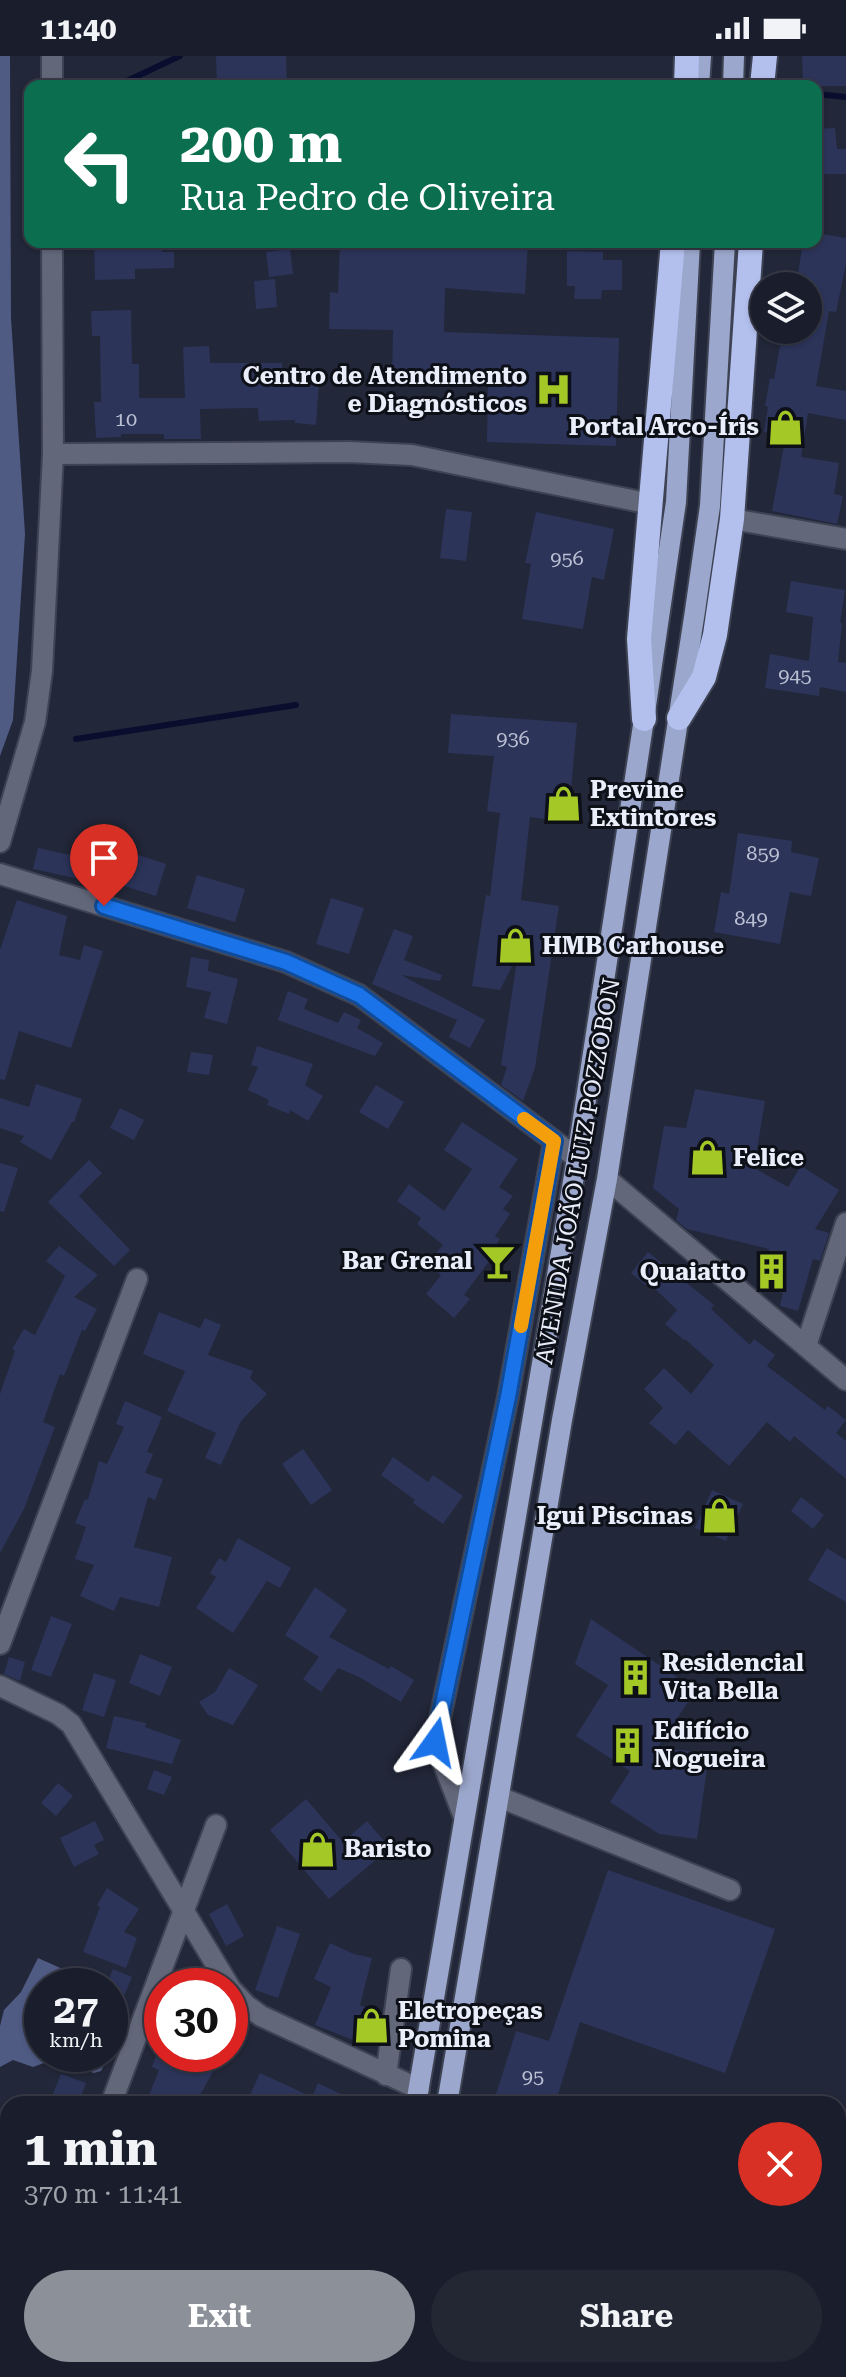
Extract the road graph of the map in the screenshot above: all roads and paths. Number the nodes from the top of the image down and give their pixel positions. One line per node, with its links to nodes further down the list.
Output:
1 (52, 56): 6 (street)
2 (687, 56): 7 (highway)
3 (701, 56): 8 (main road)
4 (734, 56): 9 (main road)
5 (765, 56): 10 (highway)
6 (52, 80)
7 (686, 80)
8 (699, 80)
9 (733, 80)
10 (763, 80)
11 (52, 248): 16 (street)
12 (672, 248): 17 (highway)
13 (690, 248): 21 (main road, AVENIDA JOÃO LUIZ POZZOBON)
14 (725, 248): 20 (main road, AVENIDA JOÃO LUIZ POZZOBON)
15 (751, 248): 18 (highway)
16 (53, 454): 17 (street); 22 (street)
17 (651, 504): 21 (highway)
18 (732, 519): 19 (street); 20 (highway)
19 (846, 539)
20 (679, 718): 26 (main road, AVENIDA JOÃO LUIZ POZZOBON)
21 (644, 719): 25 (main road, AVENIDA JOÃO LUIZ POZZOBON)
22 (0, 842)
23 (0, 874): 24 (street)
24 (554, 1141): 25 (street); 34 (street)
25 (577, 1158): 34 (main road, AVENIDA JOÃO LUIZ POZZOBON)
26 (607, 1179): 29 (street); 33 (main road, AVENIDA JOÃO LUIZ POZZOBON)
27 (846, 1223): 29 (street)
28 (137, 1279): 31 (street)
29 (806, 1346): 30 (street)
30 (846, 1380)
31 (0, 1644)
32 (0, 1686): 37 (street)
33 (499, 1797): 36 (street); 45 (main road, AVENIDA JOÃO LUIZ POZZOBON)
34 (464, 1817): 44 (main road, AVENIDA JOÃO LUIZ POZZOBON)
35 (216, 1825): 37 (street)
36 (730, 1890)
37 (183, 1910): 38 (street); 42 (street)
38 (218, 1968)
39 (401, 1969): 41 (street)
40 (248, 2006): 41 (street)
41 (386, 2075): 43 (street)
42 (114, 2096)
43 (417, 2096)
44 (418, 2096)
45 (448, 2096)

